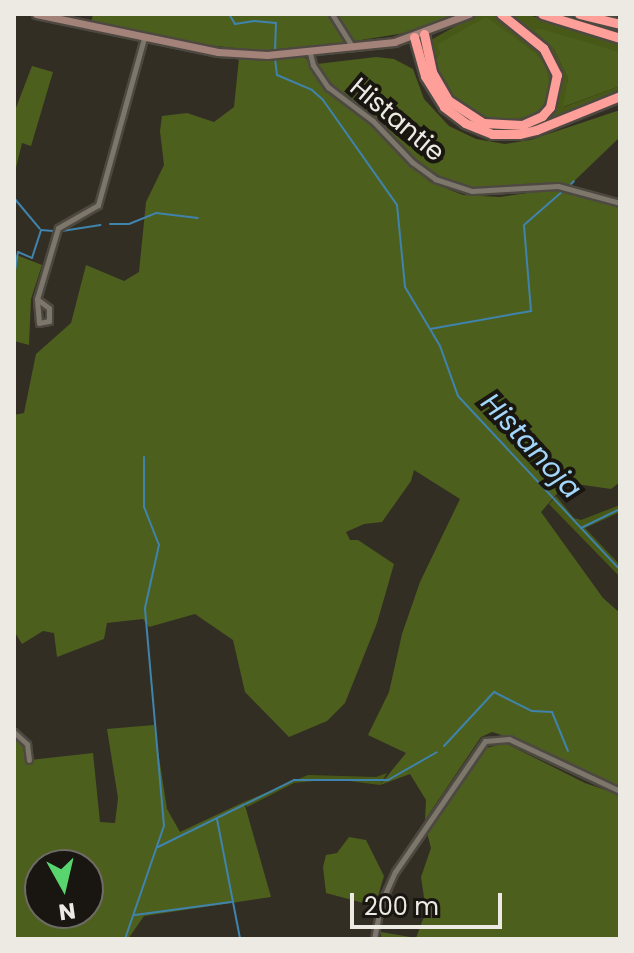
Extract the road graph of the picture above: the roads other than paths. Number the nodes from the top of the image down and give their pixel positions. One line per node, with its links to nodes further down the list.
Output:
1 (36, 14): 9 (main road)
2 (332, 14): 11 (street)
3 (501, 14): 8 (highway)
4 (542, 14): 10 (highway)
5 (579, 14): 7 (highway)
6 (468, 15): 8 (main road)
7 (620, 24)
8 (419, 36): 11 (main road); 13 (highway)
9 (144, 38): 12 (main road); 15 (street)
10 (620, 38)
11 (353, 48): 12 (main road)
12 (310, 53): 14 (street, Histantie)
13 (620, 96)
14 (620, 203)
15 (37, 299)
16 (14, 732): 17 (street)
17 (29, 760)
18 (620, 791): 19 (street)
19 (374, 939)

